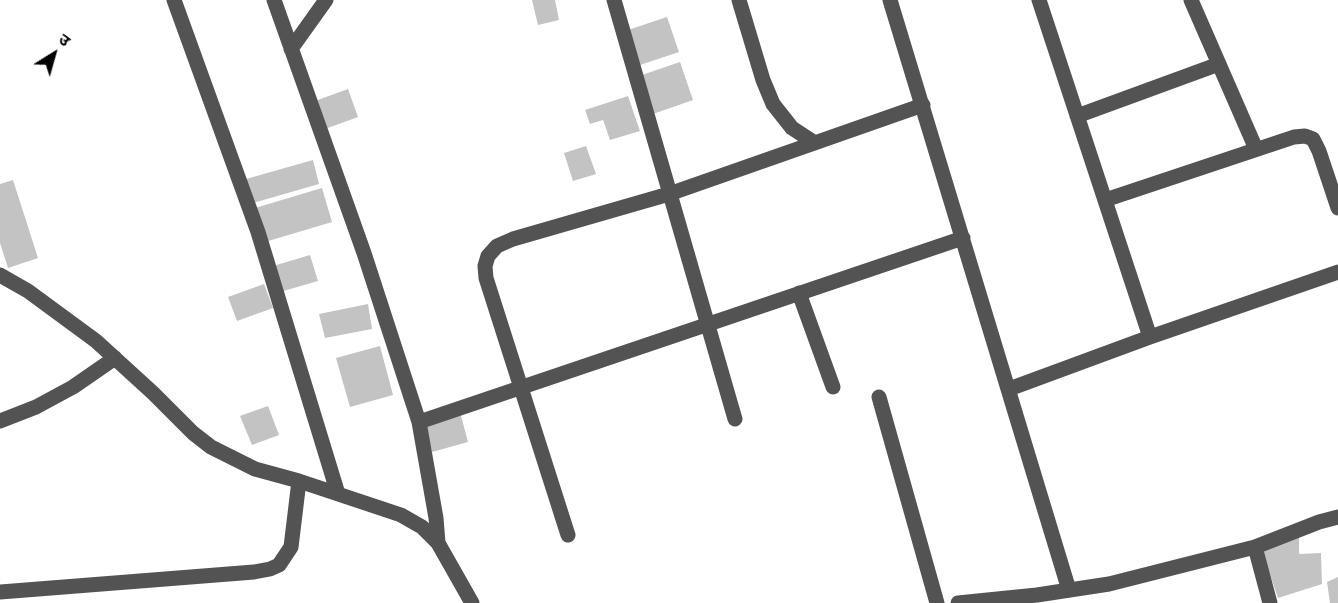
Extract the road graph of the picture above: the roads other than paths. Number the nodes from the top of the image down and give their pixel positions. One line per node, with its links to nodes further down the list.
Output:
1 (174, 0): 33 (street)
2 (274, 0): 9 (street)
3 (326, 0): 9 (street)
4 (614, 0): 15 (street)
5 (740, 0): 13 (street)
6 (890, 0): 11 (street)
7 (1039, 0): 12 (street)
8 (1191, 0): 10 (street)
9 (291, 49): 31 (street)
10 (1219, 64): 12 (street); 14 (street)
11 (923, 105): 13 (street); 18 (street)
12 (1077, 116): 16 (street)
13 (815, 143): 15 (street)
14 (1256, 149): 16 (street); 17 (street)
15 (669, 194): 22 (street); 25 (street)
16 (1105, 200): 23 (street)
17 (1338, 208)
18 (963, 238): 21 (street); 27 (street)
19 (1338, 272): 23 (street)
20 (1, 274): 24 (street)
21 (799, 293): 22 (street); 26 (street)
22 (707, 324): 25 (street); 29 (street)
23 (1150, 337): 27 (street)
24 (115, 358): 30 (street); 32 (street)
25 (521, 387): 31 (street); 35 (street)
26 (833, 387)
27 (1009, 389): 38 (street)
28 (879, 397): 42 (street)
29 (735, 419)
30 (0, 421)
31 (419, 422): 36 (street)
32 (299, 481): 33 (street); 39 (street)
33 (338, 494): 36 (street)
34 (1338, 517): 37 (street)
35 (568, 535)
36 (438, 543): 41 (street)
37 (1255, 546): 38 (street); 44 (street)
38 (1069, 590): 40 (street)
39 (0, 592)
40 (1038, 599): 43 (street)
41 (472, 603)
42 (938, 603)
43 (958, 603)
44 (1270, 603)

